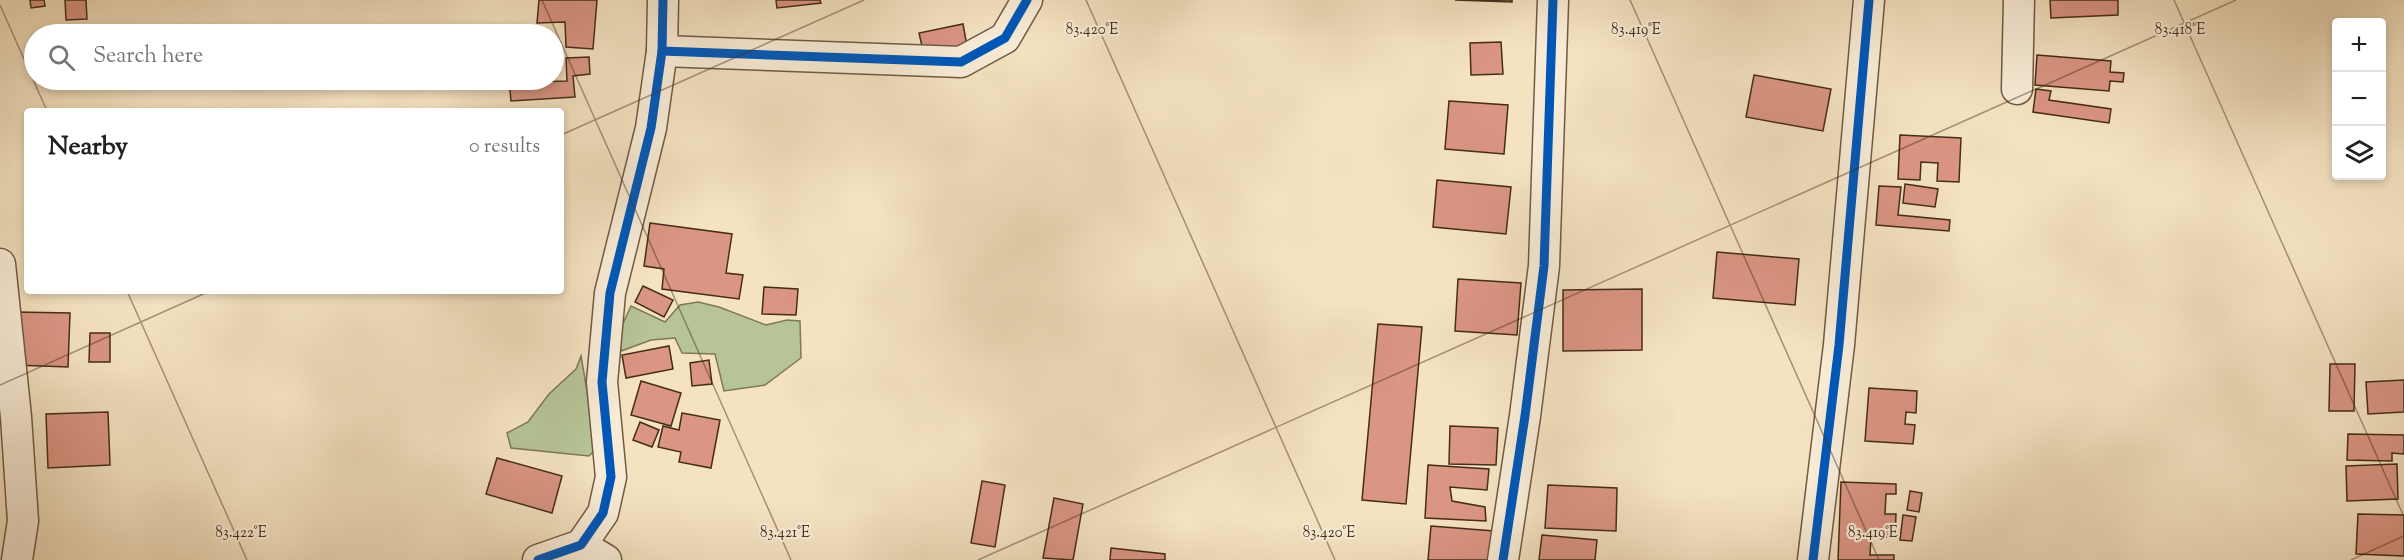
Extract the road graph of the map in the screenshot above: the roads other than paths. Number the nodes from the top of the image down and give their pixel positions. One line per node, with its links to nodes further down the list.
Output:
1 (663, 0): 6 (street)
2 (1027, 0): 6 (street)
3 (1553, 0): 14 (street)
4 (1869, 0): 15 (street)
5 (2019, 0): 7 (street)
6 (662, 51): 10 (street)
7 (2017, 89)
8 (0, 264): 9 (street)
9 (8, 417): 11 (street)
10 (580, 545): 12 (street); 13 (street)
11 (17, 560)
12 (538, 560)
13 (606, 560)
14 (1503, 560)
15 (1813, 560)

